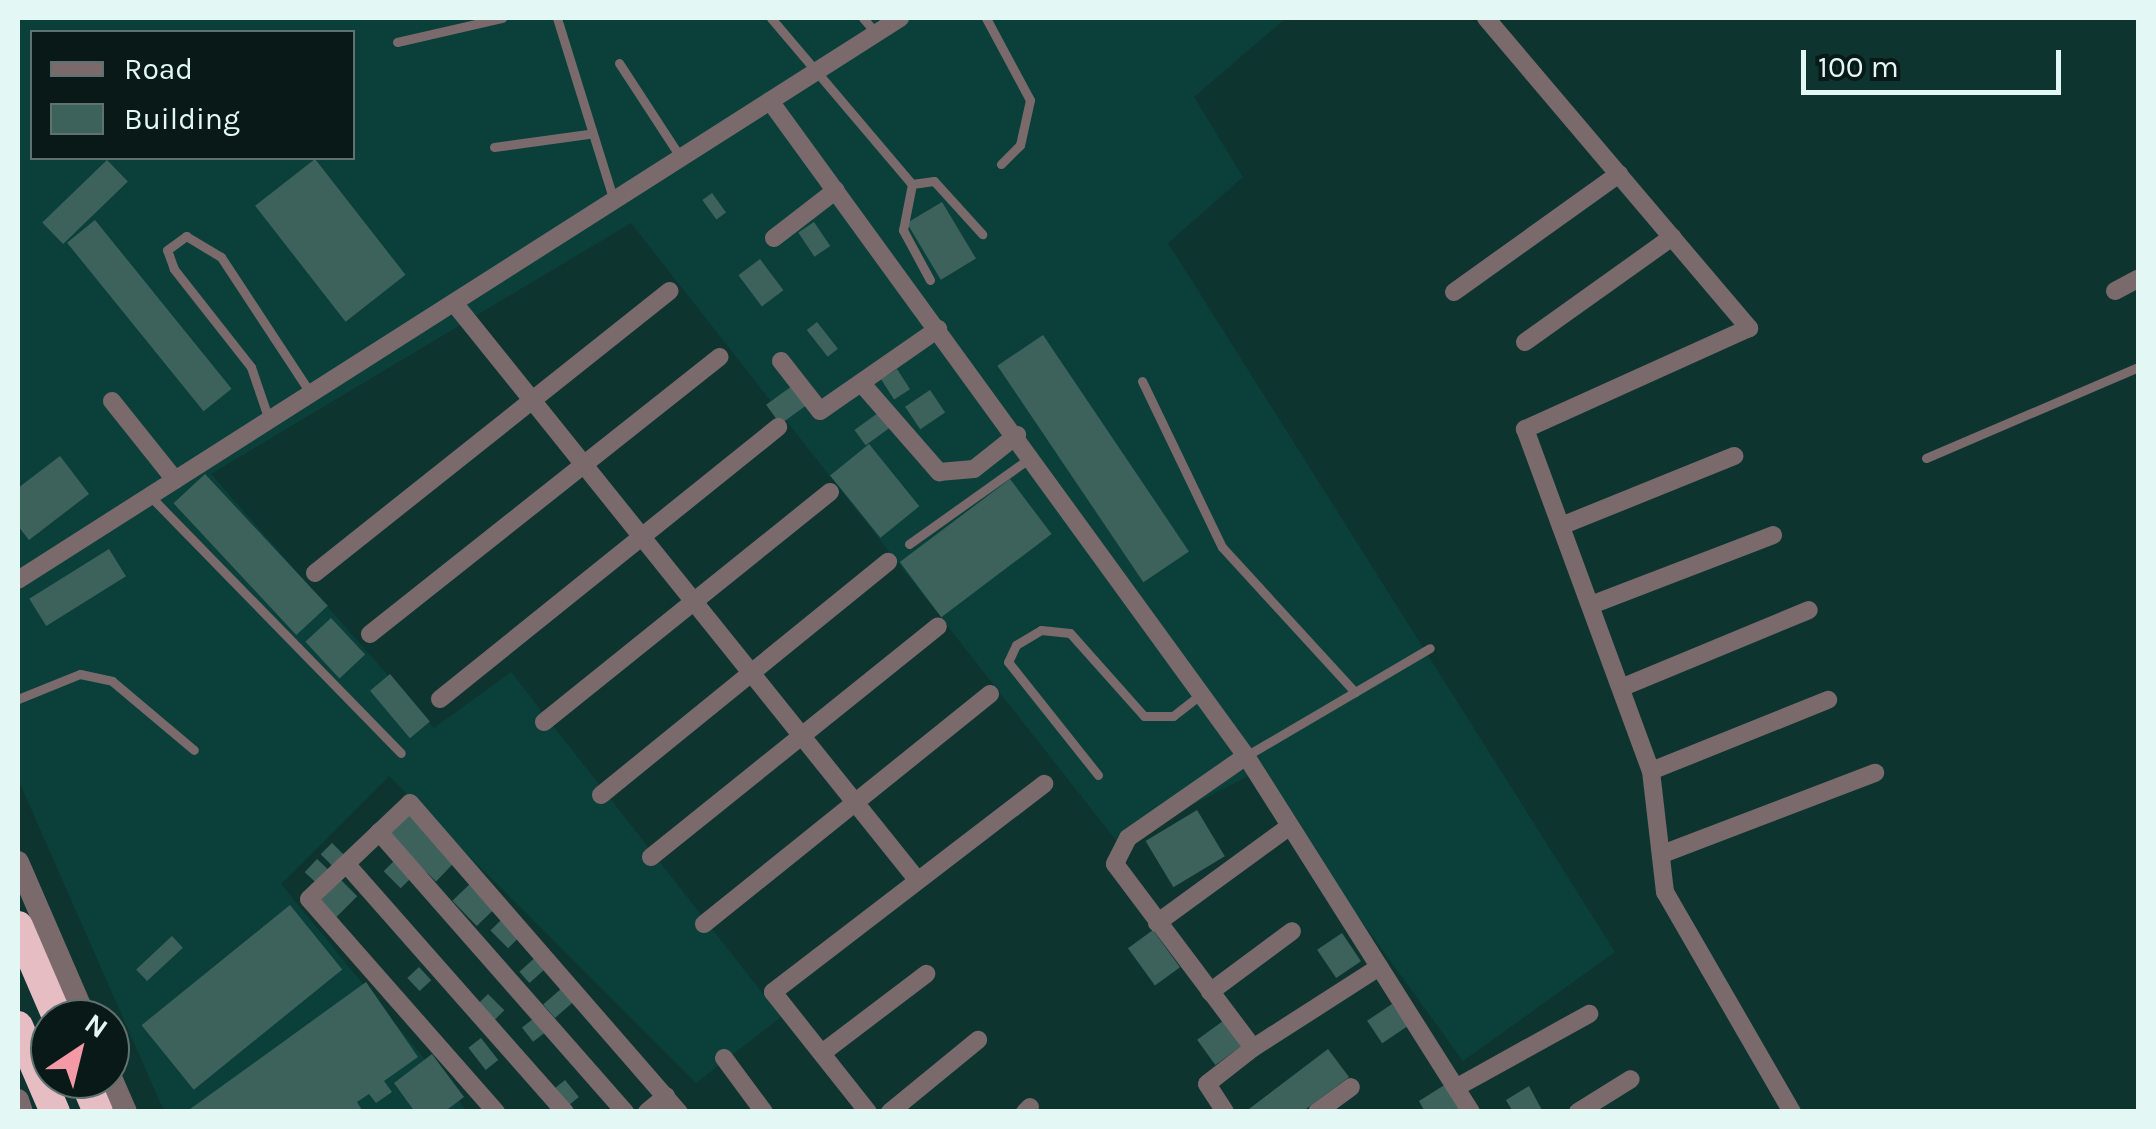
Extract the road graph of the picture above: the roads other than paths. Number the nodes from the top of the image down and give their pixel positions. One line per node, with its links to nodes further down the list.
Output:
1 (502, 18): 9 (lane)
2 (557, 18): 13 (lane)
3 (771, 18): 11 (lane)
4 (863, 18): 8 (lane)
5 (900, 18): 8 (street)
6 (986, 18): 16 (lane)
7 (1486, 18): 17 (street)
8 (876, 33): 11 (street)
9 (397, 42)
10 (618, 63): 15 (lane)
11 (818, 70): 12 (street); 18 (lane)
12 (770, 101): 15 (street); 19 (street)
13 (588, 134): 14 (lane); 20 (lane)
14 (494, 147)
15 (681, 158): 20 (street)
16 (1001, 164)
17 (1619, 174): 22 (street); 28 (street)
18 (912, 184): 21 (lane); 24 (lane)
19 (836, 190): 23 (street); 30 (street)
20 (614, 201): 29 (street)
21 (982, 234)
22 (1672, 237): 31 (street); 50 (street)
23 (774, 238)
24 (930, 280)
25 (2138, 280): 26 (street)
26 (2116, 291)
27 (669, 292): 39 (street)
28 (1454, 292)
29 (454, 304): 37 (street); 39 (street)
30 (938, 329): 36 (street); 42 (street)
31 (1524, 342)
32 (720, 357): 46 (street)
33 (781, 361): 36 (street)
34 (2138, 367): 45 (lane)
35 (1142, 381): 65 (lane)
36 (863, 385): 42 (street)
37 (311, 394): 40 (street); 40 (lane)
38 (112, 401): 47 (street)
39 (532, 401): 46 (street); 55 (street)
40 (270, 420): 47 (street)
41 (778, 427): 51 (street)
42 (1016, 435): 44 (street)
43 (1734, 456): 50 (street)
44 (1032, 457): 53 (lane); 67 (street)
45 (1926, 458)
46 (581, 462): 51 (street); 61 (street)
47 (175, 480): 49 (street)
48 (830, 492): 57 (street)
49 (150, 496): 56 (street); 74 (lane)
50 (1561, 526): 58 (street)
51 (640, 535): 57 (street); 69 (street)
52 (1772, 535): 58 (street)
53 (909, 544)
54 (888, 562): 63 (street)
55 (315, 573)
56 (18, 580)
57 (692, 600): 63 (street); 71 (street)
58 (1591, 605): 64 (street)
59 (1810, 610): 64 (street)
60 (938, 626): 72 (street)
61 (370, 634)
62 (1430, 648): 65 (lane)
63 (755, 678): 72 (street); 80 (street)
64 (1622, 688): 76 (street)
65 (1355, 692): 75 (lane)
66 (990, 694): 81 (street)
67 (1202, 694): 75 (street); 78 (lane)
68 (18, 699): 73 (lane)
69 (440, 699)
70 (1828, 700): 76 (street)
71 (544, 722)
72 (803, 737): 81 (street); 85 (street)
73 (194, 750)
74 (401, 753)
75 (1246, 756): 82 (street); 89 (street)
76 (1651, 771): 84 (street)
77 (1876, 773): 84 (street)
78 (1098, 775)
79 (1044, 784): 88 (street)
80 (601, 796)
81 (855, 802): 88 (street); 90 (street)
82 (1286, 829): 89 (street); 93 (street)
83 (379, 832): 87 (street); 107 (street); 113 (street)
84 (1666, 853): 123 (street)
85 (651, 857)
86 (18, 862): 97 (street)
87 (348, 866): 111 (street); 112 (street)
88 (915, 877): 102 (street)
89 (1157, 923): 95 (street)
90 (704, 924)
91 (18, 926): 96 (highway)
92 (1292, 931): 95 (street)
93 (1379, 967): 101 (street); 105 (street)
94 (926, 974): 102 (street)
95 (1210, 992): 101 (street)
96 (49, 999)
97 (77, 999)
98 (1589, 1014): 105 (street)
99 (18, 1026): 110 (highway)
100 (978, 1040): 118 (street)
101 (1253, 1048): 119 (street)
102 (822, 1053): 117 (street)
103 (724, 1058): 116 (street)
104 (1631, 1079): 122 (street)
105 (1459, 1086): 121 (street)
106 (1352, 1087): 120 (street)
107 (666, 1096): 114 (street); 115 (street)
108 (18, 1100): 109 (street)
109 (22, 1112)
110 (55, 1112)
111 (496, 1112)
112 (565, 1112)
113 (625, 1112)
114 (647, 1112)
115 (679, 1112)
116 (764, 1112)
117 (868, 1112)
118 (890, 1112)
119 (1225, 1112)
120 (1317, 1112)
121 (1471, 1112)
122 (1578, 1112)
123 (1792, 1112)

